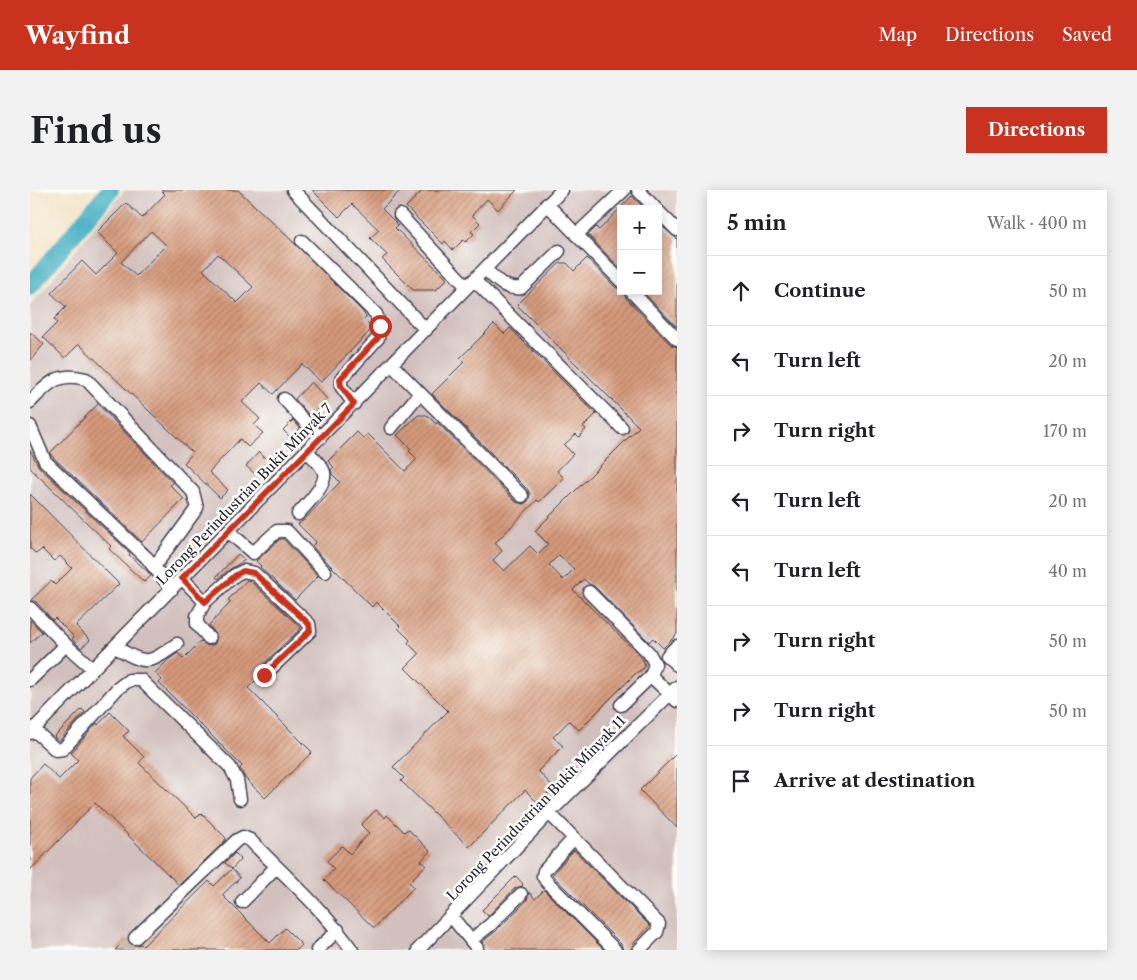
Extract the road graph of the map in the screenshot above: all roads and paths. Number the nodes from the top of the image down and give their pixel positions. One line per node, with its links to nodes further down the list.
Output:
1 (293, 190): 17 (street)
2 (562, 190): 5 (street, Lorong Perindustrian Bukit Minyak 7)
3 (624, 190): 10 (street)
4 (638, 190): 6 (street)
5 (547, 204): 10 (street); 13 (street, Lorong Perindustrian Bukit Minyak 7)
6 (652, 205)
7 (400, 215): 15 (street)
8 (662, 215): 9 (street)
9 (677, 230)
10 (576, 235): 14 (street)
11 (302, 241): 23 (street)
12 (559, 251): 13 (street)
13 (484, 269): 15 (street, Lorong Perindustrian Bukit Minyak 7)
14 (617, 277)
15 (470, 284): 17 (street, Lorong Perindustrian Bukit Minyak 7); 26 (street)
16 (634, 295): 18 (street)
17 (426, 330): 19 (street, Lorong Perindustrian Bukit Minyak 7)
18 (677, 339)
19 (392, 365): 20 (street); 23 (street, Lorong Perindustrian Bukit Minyak 7)
20 (420, 394): 25 (street); 29 (street)
21 (284, 399): 27 (street)
22 (30, 402): 33 (street)
23 (354, 404): 27 (street, Lorong Perindustrian Bukit Minyak 7)
24 (30, 426): 33 (street)
25 (391, 428)
26 (622, 428)
27 (320, 438): 28 (street, Lorong Perindustrian Bukit Minyak 7)
28 (307, 451): 30 (street); 31 (street, Lorong Perindustrian Bukit Minyak 7)
29 (522, 496)
30 (298, 514)
31 (228, 531): 32 (street); 35 (street, Lorong Perindustrian Bukit Minyak 7)
32 (253, 553): 34 (street); 37 (street)
33 (154, 567): 36 (street)
34 (325, 572)
35 (182, 578): 36 (street, Lorong Perindustrian Bukit Minyak 7); 39 (street)
36 (172, 589): 44 (street, Lorong Perindustrian Bukit Minyak 7)
37 (284, 591)
38 (589, 592): 49 (street)
39 (205, 602): 41 (street); 48 (street)
40 (30, 608): 43 (street)
41 (209, 638)
42 (177, 644): 44 (street)
43 (66, 645): 47 (street); 50 (street)
44 (115, 646): 47 (street, Lorong Perindustrian Bukit Minyak 7)
45 (677, 646): 46 (street)
46 (677, 665)
47 (93, 669): 53 (street, Lorong Perindustrian Bukit Minyak 7)
48 (264, 675)
49 (651, 676): 51 (street); 52 (street)
50 (30, 680)
51 (675, 694): 55 (street, Lorong Perindustrian Bukit Minyak 11)
52 (621, 705)
53 (32, 731): 54 (street)
54 (240, 799)
55 (549, 813): 56 (street); 60 (street, Lorong Perindustrian Bukit Minyak 11)
56 (574, 838): 66 (street); 67 (street)
57 (276, 867): 59 (street); 61 (street); 62 (street)
58 (521, 894): 60 (street)
59 (242, 902)
60 (451, 916): 65 (street, Lorong Perindustrian Bukit Minyak 11)
61 (338, 930): 63 (street); 64 (street)
62 (135, 938)
63 (317, 950)
64 (352, 950)
65 (418, 950)
66 (615, 950)
67 (639, 950)

